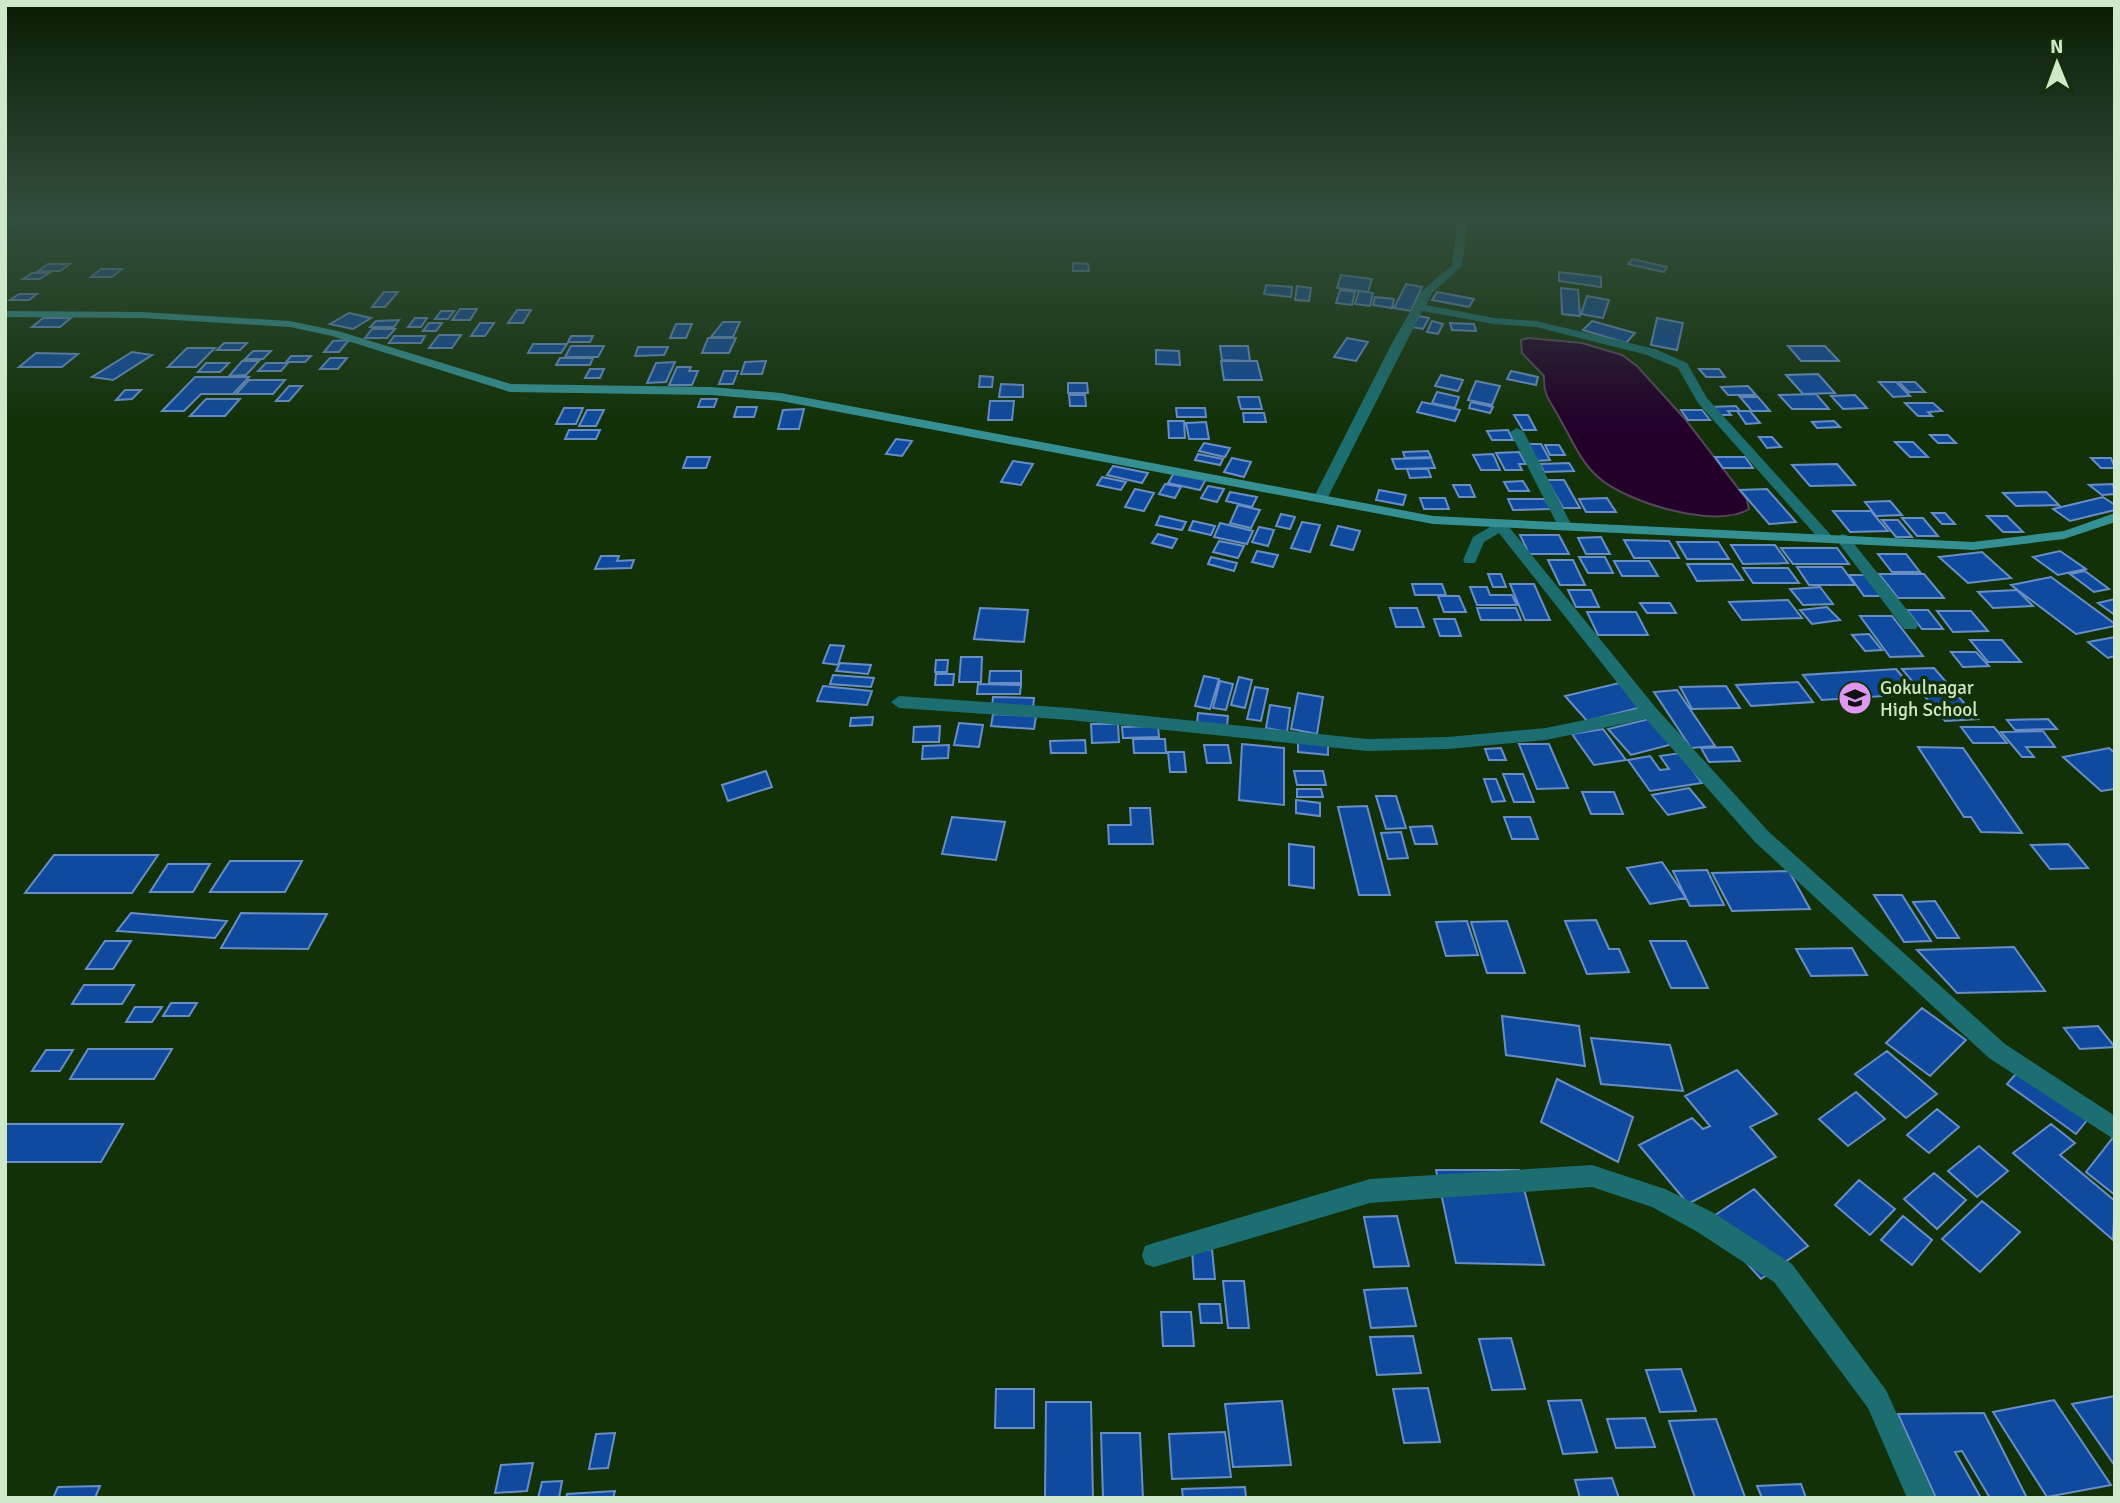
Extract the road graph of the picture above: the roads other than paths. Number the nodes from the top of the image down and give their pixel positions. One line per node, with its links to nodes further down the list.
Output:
1 (1435, 285): 2 (street)
2 (1420, 307): 5 (street); 9 (street)
3 (5, 314): 5 (street)
4 (1517, 432): 8 (street)
5 (1321, 497): 7 (street)
6 (2115, 517): 10 (street)
7 (1500, 525): 8 (street); 11 (street); 14 (street)
8 (1565, 526): 9 (street)
9 (1825, 537): 10 (street)
10 (1842, 538): 12 (street)
11 (1471, 560)
12 (1910, 625)
13 (899, 702): 14 (street)
14 (1650, 712): 15 (street)
15 (2115, 1129)
16 (1153, 1255): 17 (street)
17 (1922, 1498)

